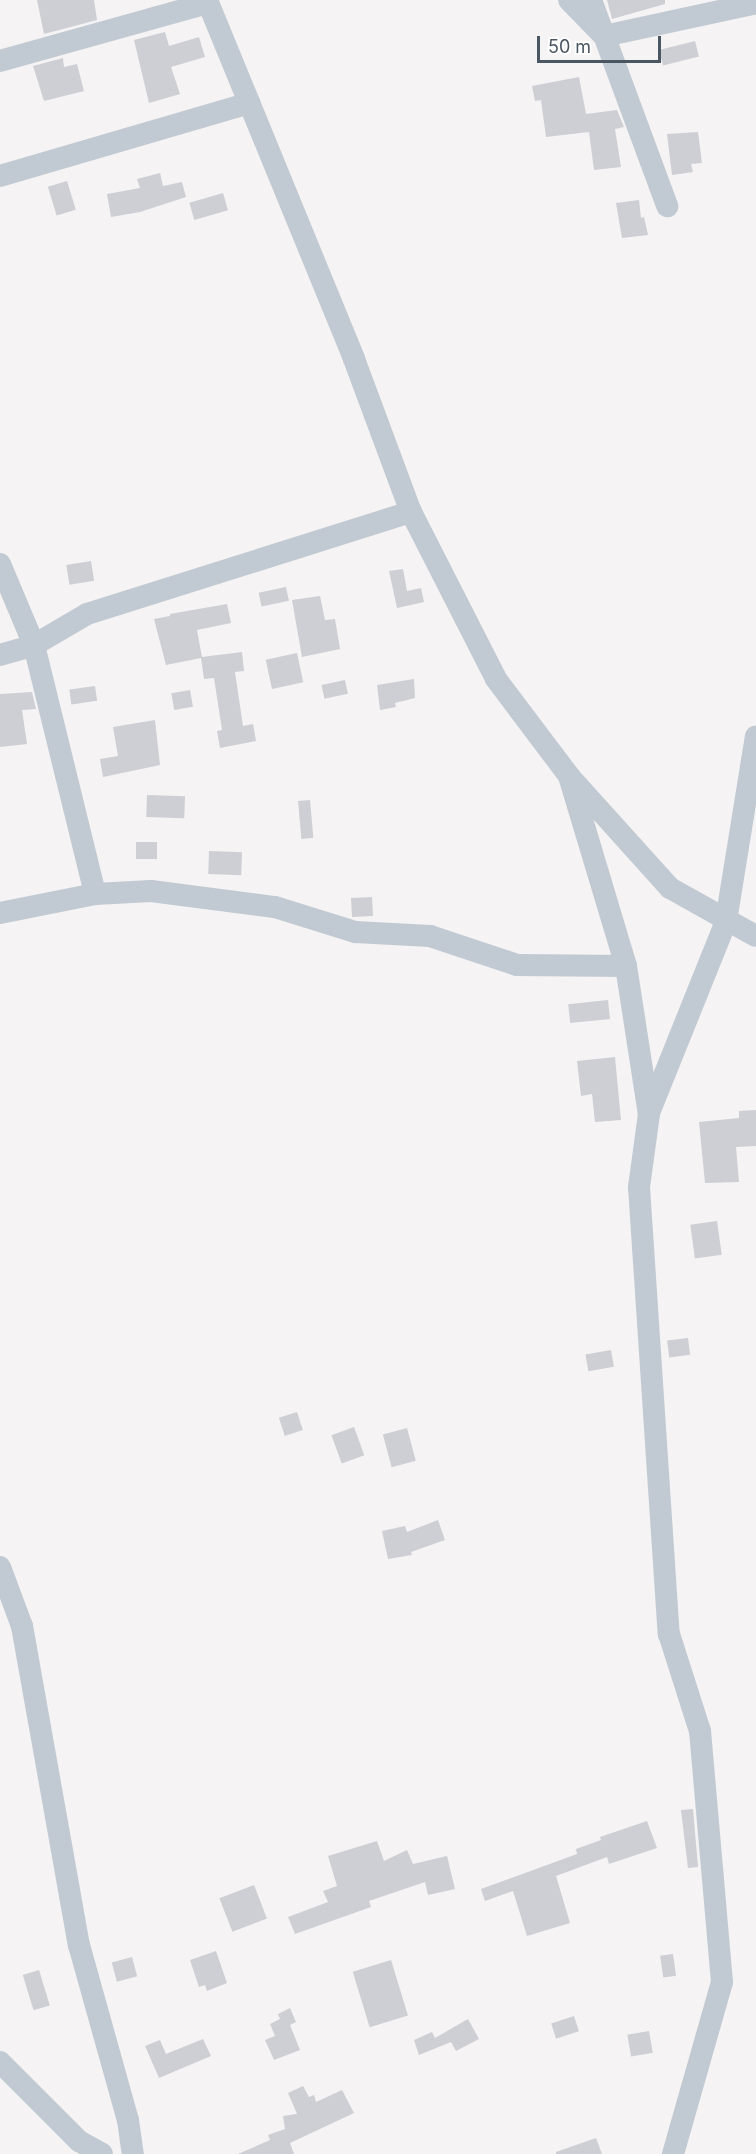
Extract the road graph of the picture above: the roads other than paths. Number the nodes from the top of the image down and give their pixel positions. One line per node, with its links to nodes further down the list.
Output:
1 (569, 0): 5 (street)
2 (591, 0): 5 (street)
3 (207, 2): 6 (street); 7 (street)
4 (756, 3): 5 (street)
5 (604, 36): 9 (street)
6 (0, 61)
7 (250, 103): 8 (street); 10 (street)
8 (0, 176)
9 (667, 206)
10 (411, 512): 12 (street); 15 (street)
11 (0, 564): 12 (street)
12 (34, 645): 13 (street); 16 (street)
13 (0, 655)
14 (756, 736): 18 (street)
15 (569, 776): 18 (street); 20 (street)
16 (95, 894): 17 (street); 20 (street)
17 (0, 913)
18 (726, 921): 19 (street); 21 (street)
19 (756, 936)
20 (626, 966): 21 (street)
21 (649, 1114): 26 (street)
22 (0, 1567): 25 (street)
23 (0, 2062): 24 (street)
24 (102, 2154)
25 (134, 2154)
26 (673, 2154)

